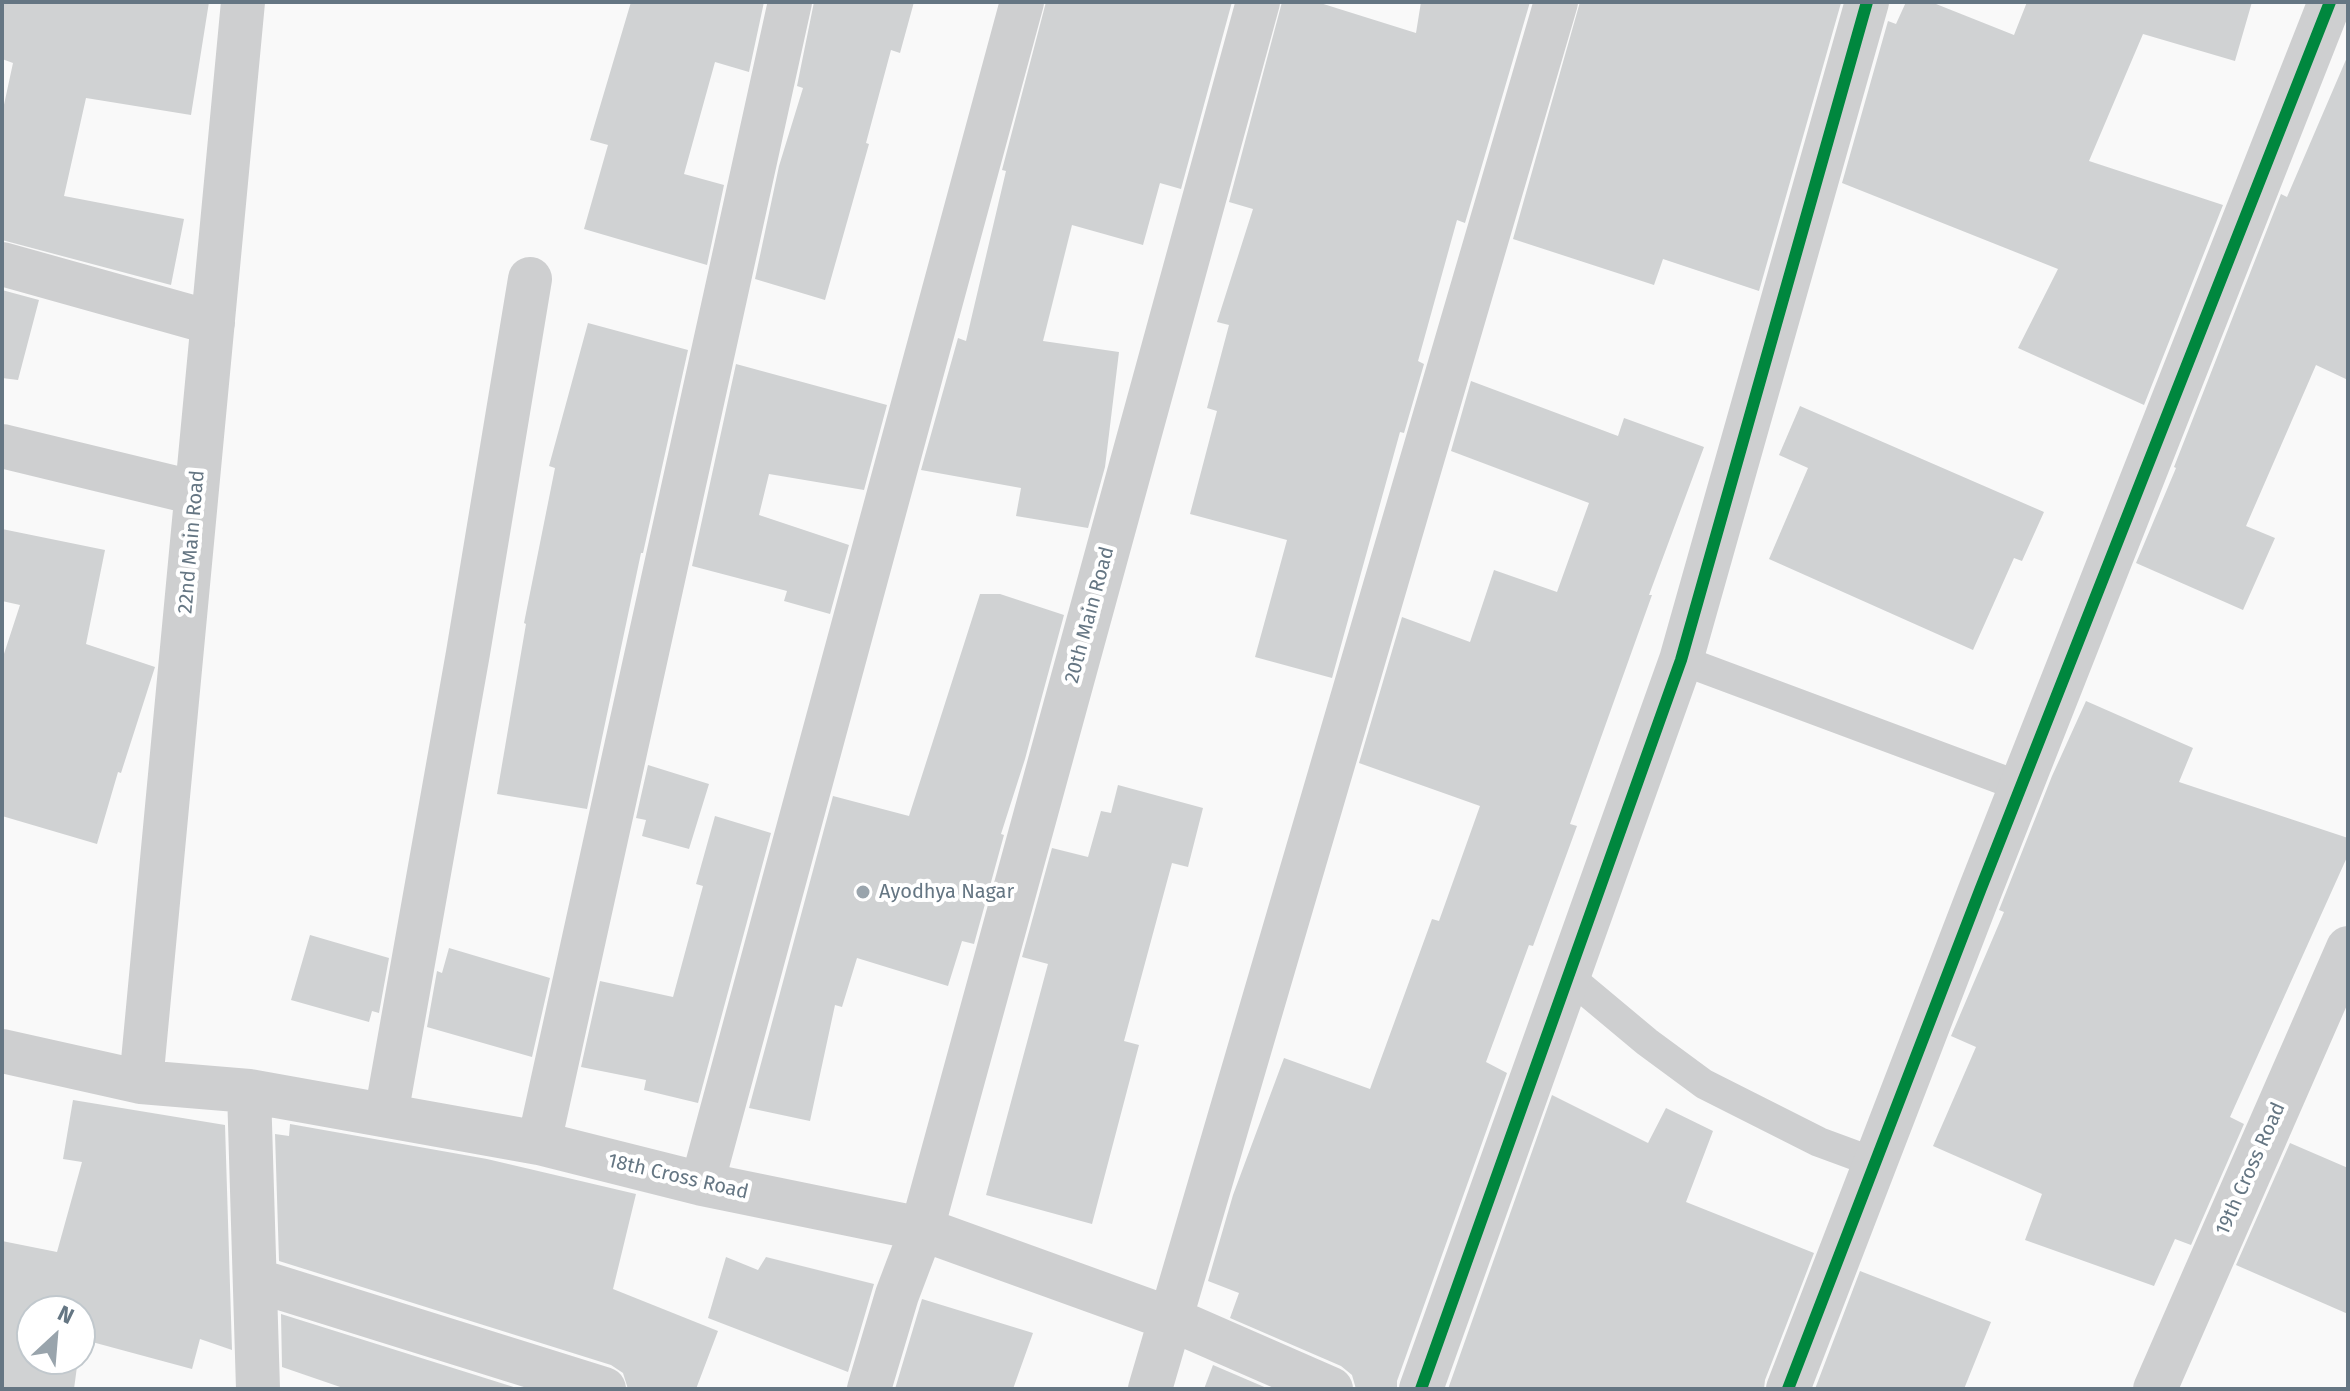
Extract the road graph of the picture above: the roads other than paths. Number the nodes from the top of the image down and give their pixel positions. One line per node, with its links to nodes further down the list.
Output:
1 (243, 2): 10 (street, 22nd Main Road)
2 (790, 2): 21 (street)
3 (1022, 2): 23 (street)
4 (1258, 2): 24 (street, 20th Main Road)
5 (1556, 2): 26 (street)
6 (1867, 2): 13 (street)
7 (2330, 2): 22 (street)
8 (2, 264): 10 (street)
9 (530, 279): 20 (street)
10 (213, 323): 12 (street, 22nd Main Road)
11 (2, 446): 12 (street)
12 (196, 493): 18 (street, 22nd Main Road)
13 (1681, 660): 14 (lane); 16 (street)
14 (2019, 786)
15 (2348, 948): 34 (street, 19th Cross Road)
16 (1568, 976): 22 (lane); 32 (street)
17 (2, 1051): 18 (street, 18th Cross Road)
18 (141, 1082): 19 (street, 18th Cross Road)
19 (249, 1091): 20 (street, 18th Cross Road); 25 (street)
20 (386, 1115): 21 (street, 18th Cross Road)
21 (539, 1143): 23 (street, 18th Cross Road)
22 (1876, 1163): 33 (street)
23 (702, 1184): 24 (street, 18th Cross Road)
24 (922, 1229): 26 (street, 18th Cross Road); 29 (street, 20th Main Road)
25 (255, 1280): 27 (street); 28 (street)
26 (1171, 1319): 30 (street); 31 (street, 18th Cross Road)
27 (258, 1389)
28 (604, 1389)
29 (869, 1389)
30 (1150, 1389)
31 (1331, 1389)
32 (1421, 1389)
33 (1788, 1389)
34 (2155, 1389)

